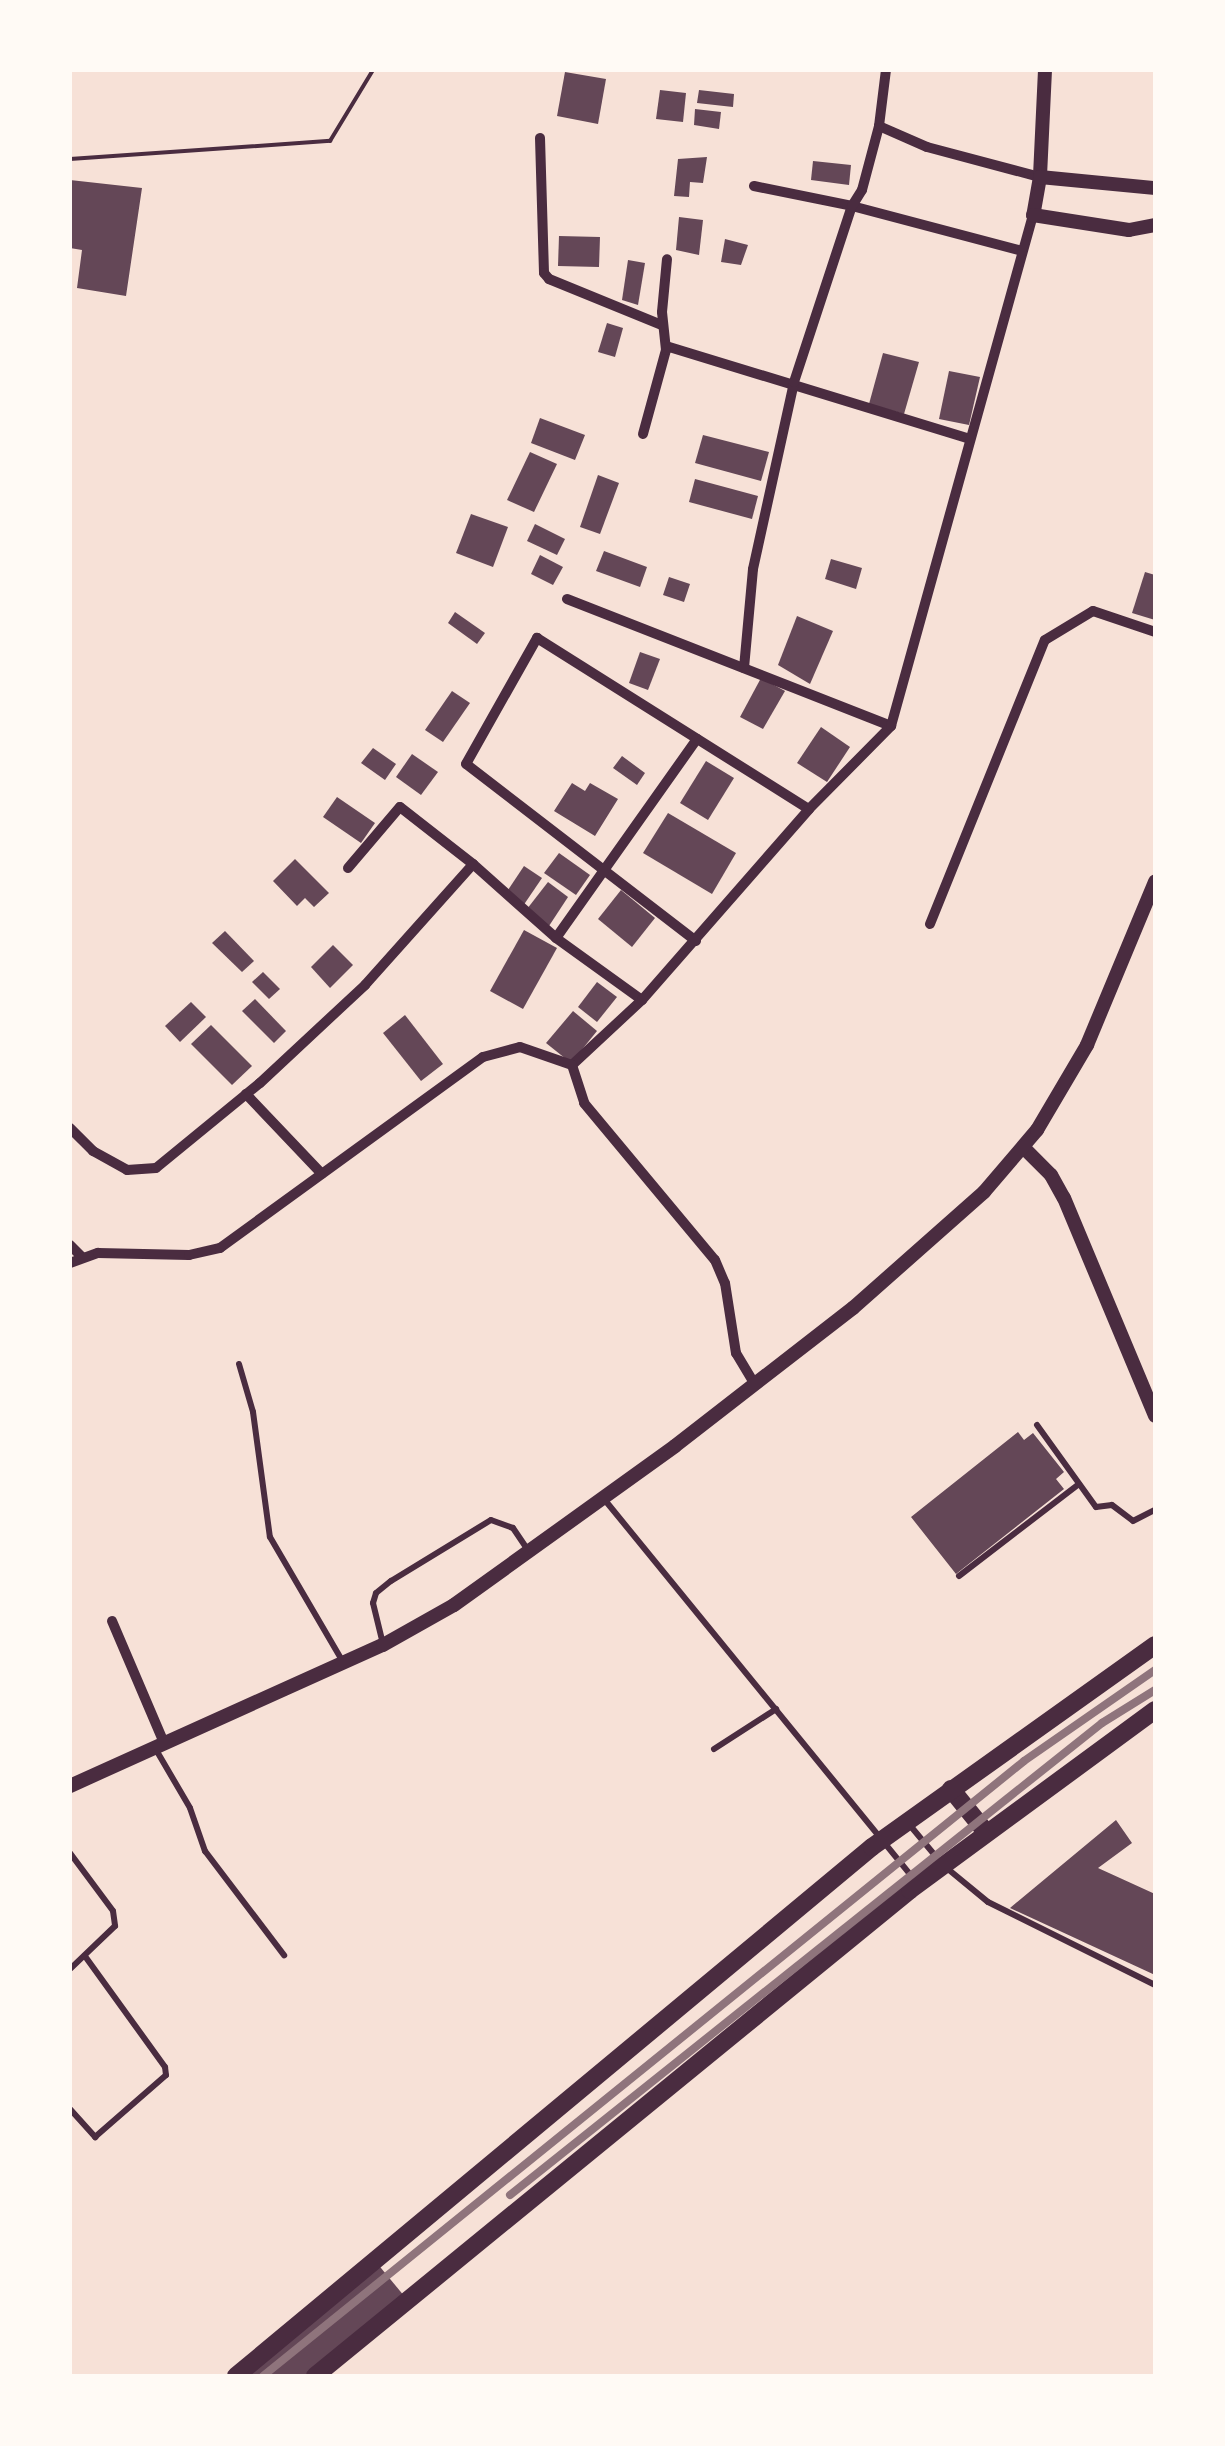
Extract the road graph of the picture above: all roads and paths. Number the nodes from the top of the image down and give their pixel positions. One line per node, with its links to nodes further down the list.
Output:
1 (373, 70): 6 (path)
2 (886, 70): 4 (street)
3 (1045, 70): 7 (street)
4 (878, 126): 7 (street); 10 (street)
5 (540, 138): 15 (street)
6 (70, 159)
7 (1040, 177): 9 (street); 11 (street)
8 (754, 186): 10 (street)
9 (1155, 188)
10 (852, 206): 13 (street); 17 (street)
11 (1033, 216): 12 (street); 13 (street)
12 (1155, 225)
13 (1022, 251): 19 (street)
14 (667, 259): 15 (street)
15 (662, 324): 16 (street)
16 (666, 346): 17 (street); 18 (street)
17 (794, 382): 19 (street); 22 (street)
18 (644, 434)
19 (970, 439): 23 (street)
20 (567, 598): 22 (street)
21 (1155, 632): 30 (street)
22 (744, 668): 23 (street)
23 (891, 726): 25 (street)
24 (696, 739): 25 (street); 28 (street); 28 (street)
25 (809, 809): 32 (street)
26 (473, 864): 27 (street); 31 (street); 35 (street)
27 (348, 868)
28 (604, 872): 31 (street); 32 (street)
29 (1155, 882): 37 (street)
30 (930, 924)
31 (556, 938): 33 (street)
32 (696, 942): 33 (street)
33 (642, 1000): 34 (street)
34 (572, 1065): 38 (street); 43 (street)
35 (246, 1094): 36 (street); 38 (street)
36 (70, 1128)
37 (1024, 1148): 43 (street); 44 (street)
38 (322, 1174): 40 (street)
39 (70, 1245): 40 (street)
40 (83, 1258): 41 (street)
41 (70, 1263)
42 (240, 1364): 54 (lane)
43 (754, 1385): 47 (street)
44 (1155, 1416)
45 (1037, 1425): 46 (lane)
46 (1079, 1484): 48 (lane); 50 (lane)
47 (604, 1498): 49 (street); 55 (lane)
48 (1155, 1510)
49 (530, 1553): 53 (street); 53 (lane)
50 (959, 1576)
51 (112, 1621): 57 (street)
52 (1155, 1645): 60 (main road)
53 (383, 1646): 54 (street)
54 (344, 1663): 57 (street)
55 (776, 1709): 58 (lane); 63 (lane)
56 (1155, 1710): 62 (main road)
57 (159, 1745): 59 (street); 67 (lane)
58 (714, 1749)
59 (70, 1786)
60 (950, 1789): 61 (main road); 62 (main road)
61 (906, 1821): 63 (main road); 65 (lane)
62 (986, 1832): 65 (main road)
63 (883, 1840): 66 (lane); 72 (main road)
64 (70, 1853): 68 (lane)
65 (943, 1865): 66 (main road); 70 (lane)
66 (918, 1884): 73 (main road)
67 (284, 1955)
68 (85, 1956): 69 (lane); 71 (lane)
69 (70, 1969)
70 (1155, 1985)
71 (70, 2109)
72 (236, 2376)
73 (314, 2376)

